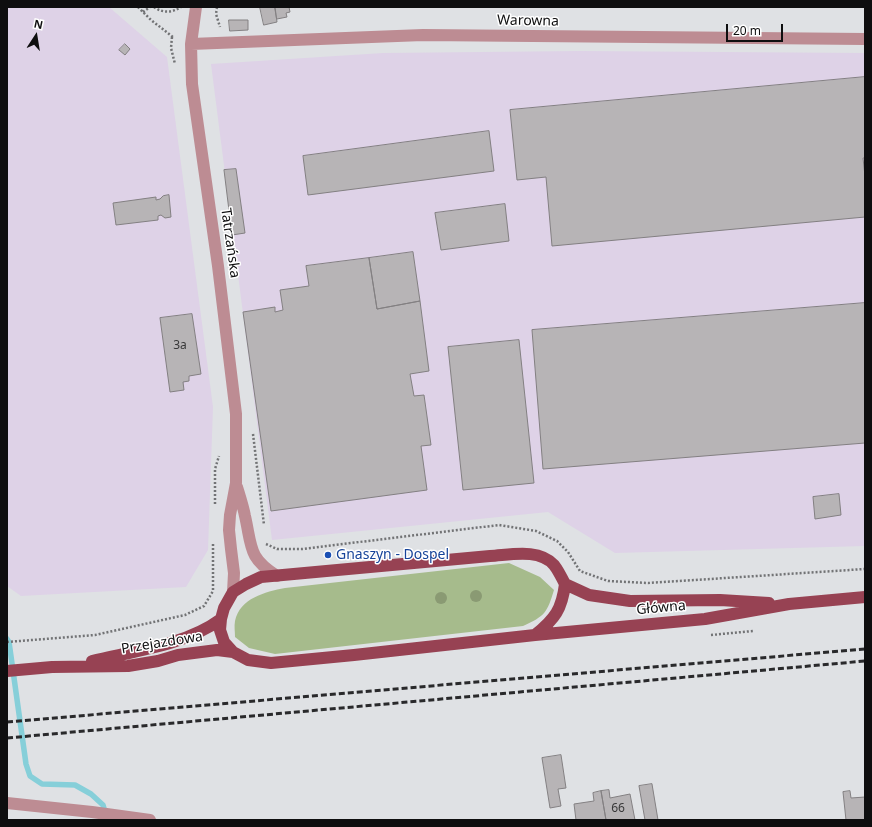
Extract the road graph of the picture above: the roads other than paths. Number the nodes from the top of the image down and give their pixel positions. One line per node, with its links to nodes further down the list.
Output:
1 (196, 7): 3 (street, Tatrzańska)
2 (865, 39): 3 (street, Warowna)
3 (191, 47): 4 (street, Tatrzańska)
4 (236, 484): 5 (street, Tatrzańska); 7 (street, Tatrzańska)
5 (277, 576): 6 (main road); 7 (main road)
6 (565, 584): 9 (main road, Główna); 11 (main road)
7 (233, 592): 10 (main road)
8 (865, 597): 9 (main road, Główna)
9 (789, 604): 11 (main road, Główna)
10 (221, 619): 12 (main road); 13 (main road, Przejazdowa)
11 (535, 635): 12 (main road, Główna)
12 (233, 652): 13 (main road, Przejazdowa)
13 (72, 666): 14 (main road, Przejazdowa)
14 (7, 671)
15 (7, 802): 16 (street)
16 (150, 820)

